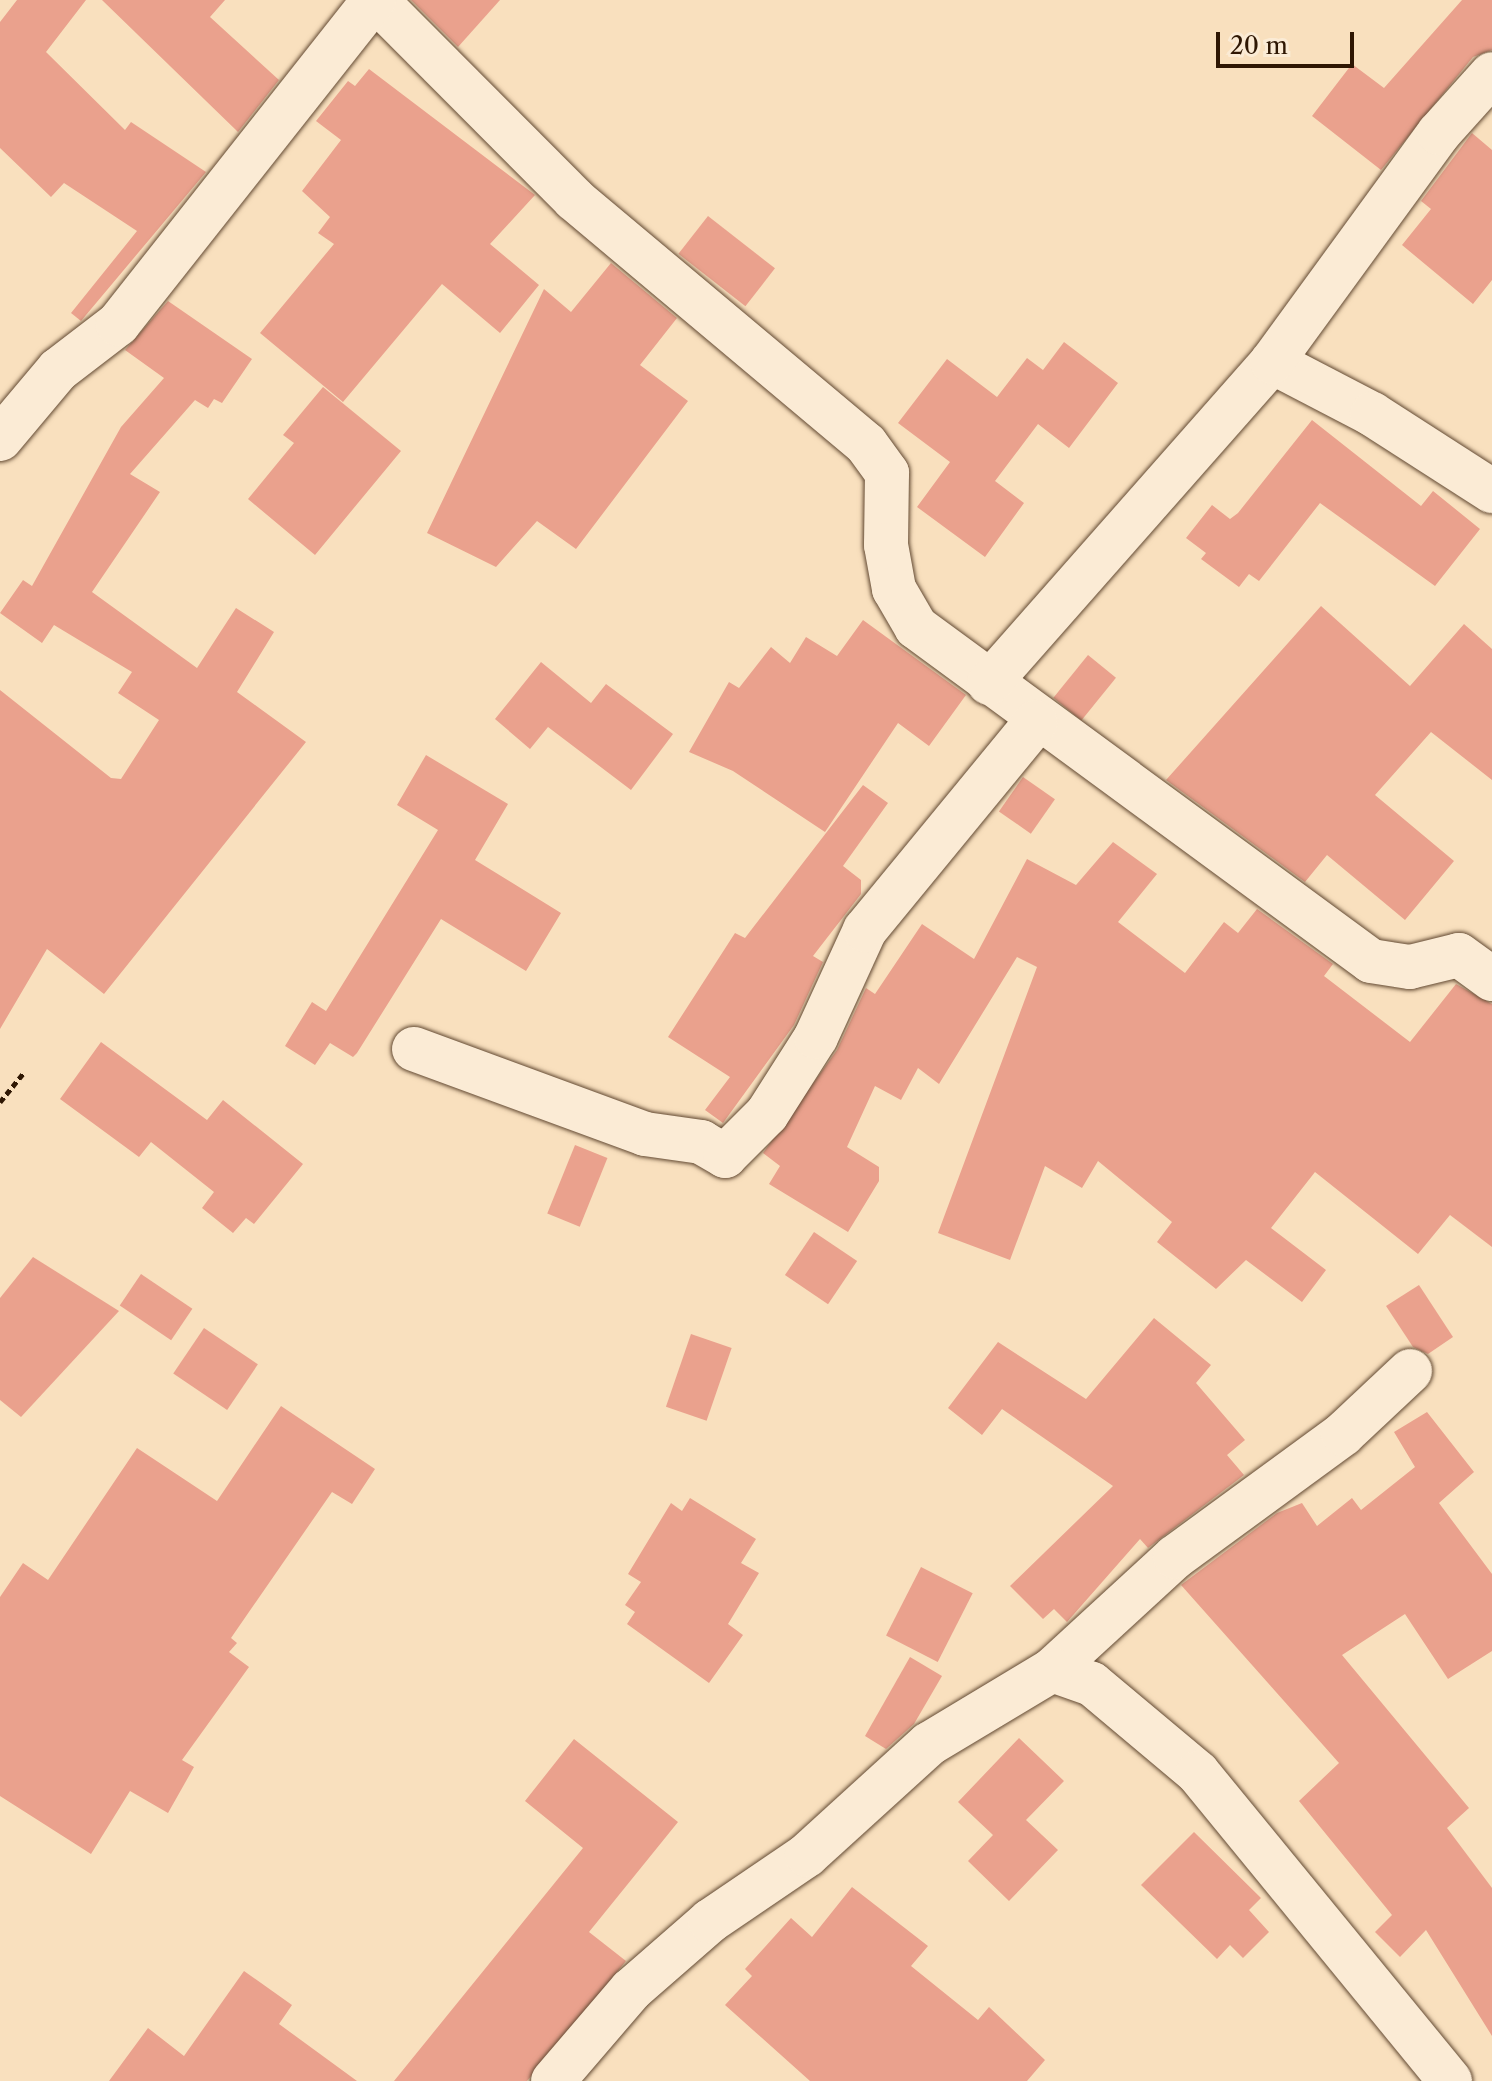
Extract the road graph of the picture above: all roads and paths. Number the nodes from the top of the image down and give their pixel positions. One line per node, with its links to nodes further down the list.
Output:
1 (375, 0): 4 (street); 6 (street)
2 (1492, 74): 3 (street)
3 (1272, 362): 5 (street); 6 (street)
4 (0, 439)
5 (1492, 491)
6 (989, 683): 7 (street)
7 (1036, 722): 8 (street); 9 (street)
8 (1492, 979)
9 (414, 1049)
10 (24, 1072): 11 (path)
11 (0, 1102)
12 (1410, 1371): 13 (street)
13 (1052, 1670): 14 (street); 15 (street)
14 (553, 2081)
15 (1450, 2081)

